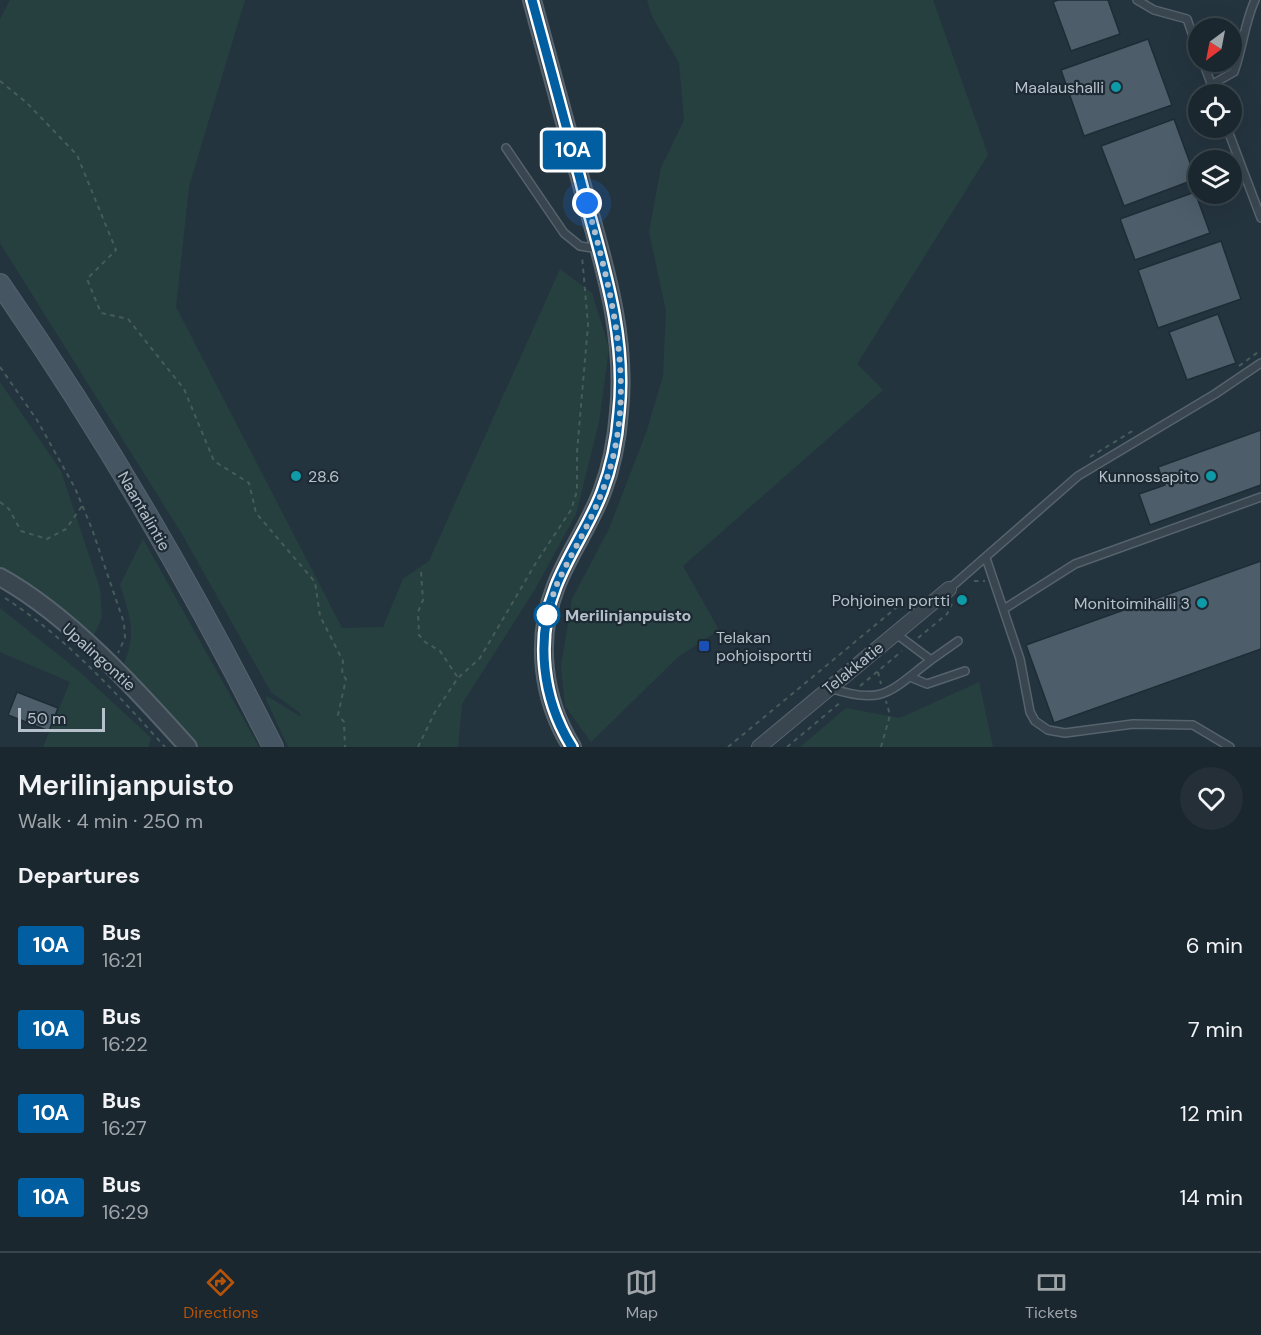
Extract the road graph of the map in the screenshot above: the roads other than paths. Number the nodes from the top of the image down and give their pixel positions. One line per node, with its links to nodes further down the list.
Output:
1 (532, 0): 9 (street)
2 (1137, 0): 4 (lane)
3 (1255, 0): 5 (lane)
4 (1188, 22)
5 (1213, 84)
6 (1231, 138): 8 (lane)
7 (506, 148): 9 (lane)
8 (1261, 218)
9 (599, 249): 25 (street)
10 (0, 284): 24 (main road, Naantalintie)
11 (1261, 363): 13 (lane)
12 (1261, 497): 16 (lane)
13 (986, 558): 15 (lane); 16 (lane)
14 (0, 578): 23 (street, Upalingontie)
15 (952, 593): 17 (street, Telakkatie)
16 (1004, 609): 27 (lane)
17 (895, 633): 19 (lane); 22 (street, Telakkatie)
18 (958, 641): 19 (lane)
19 (931, 660): 21 (lane)
20 (966, 671): 21 (lane)
21 (910, 676): 22 (lane)
22 (829, 687): 26 (street, Telakkatie)
23 (188, 747)
24 (273, 747)
25 (572, 747)
26 (759, 747)
27 (1230, 747)

